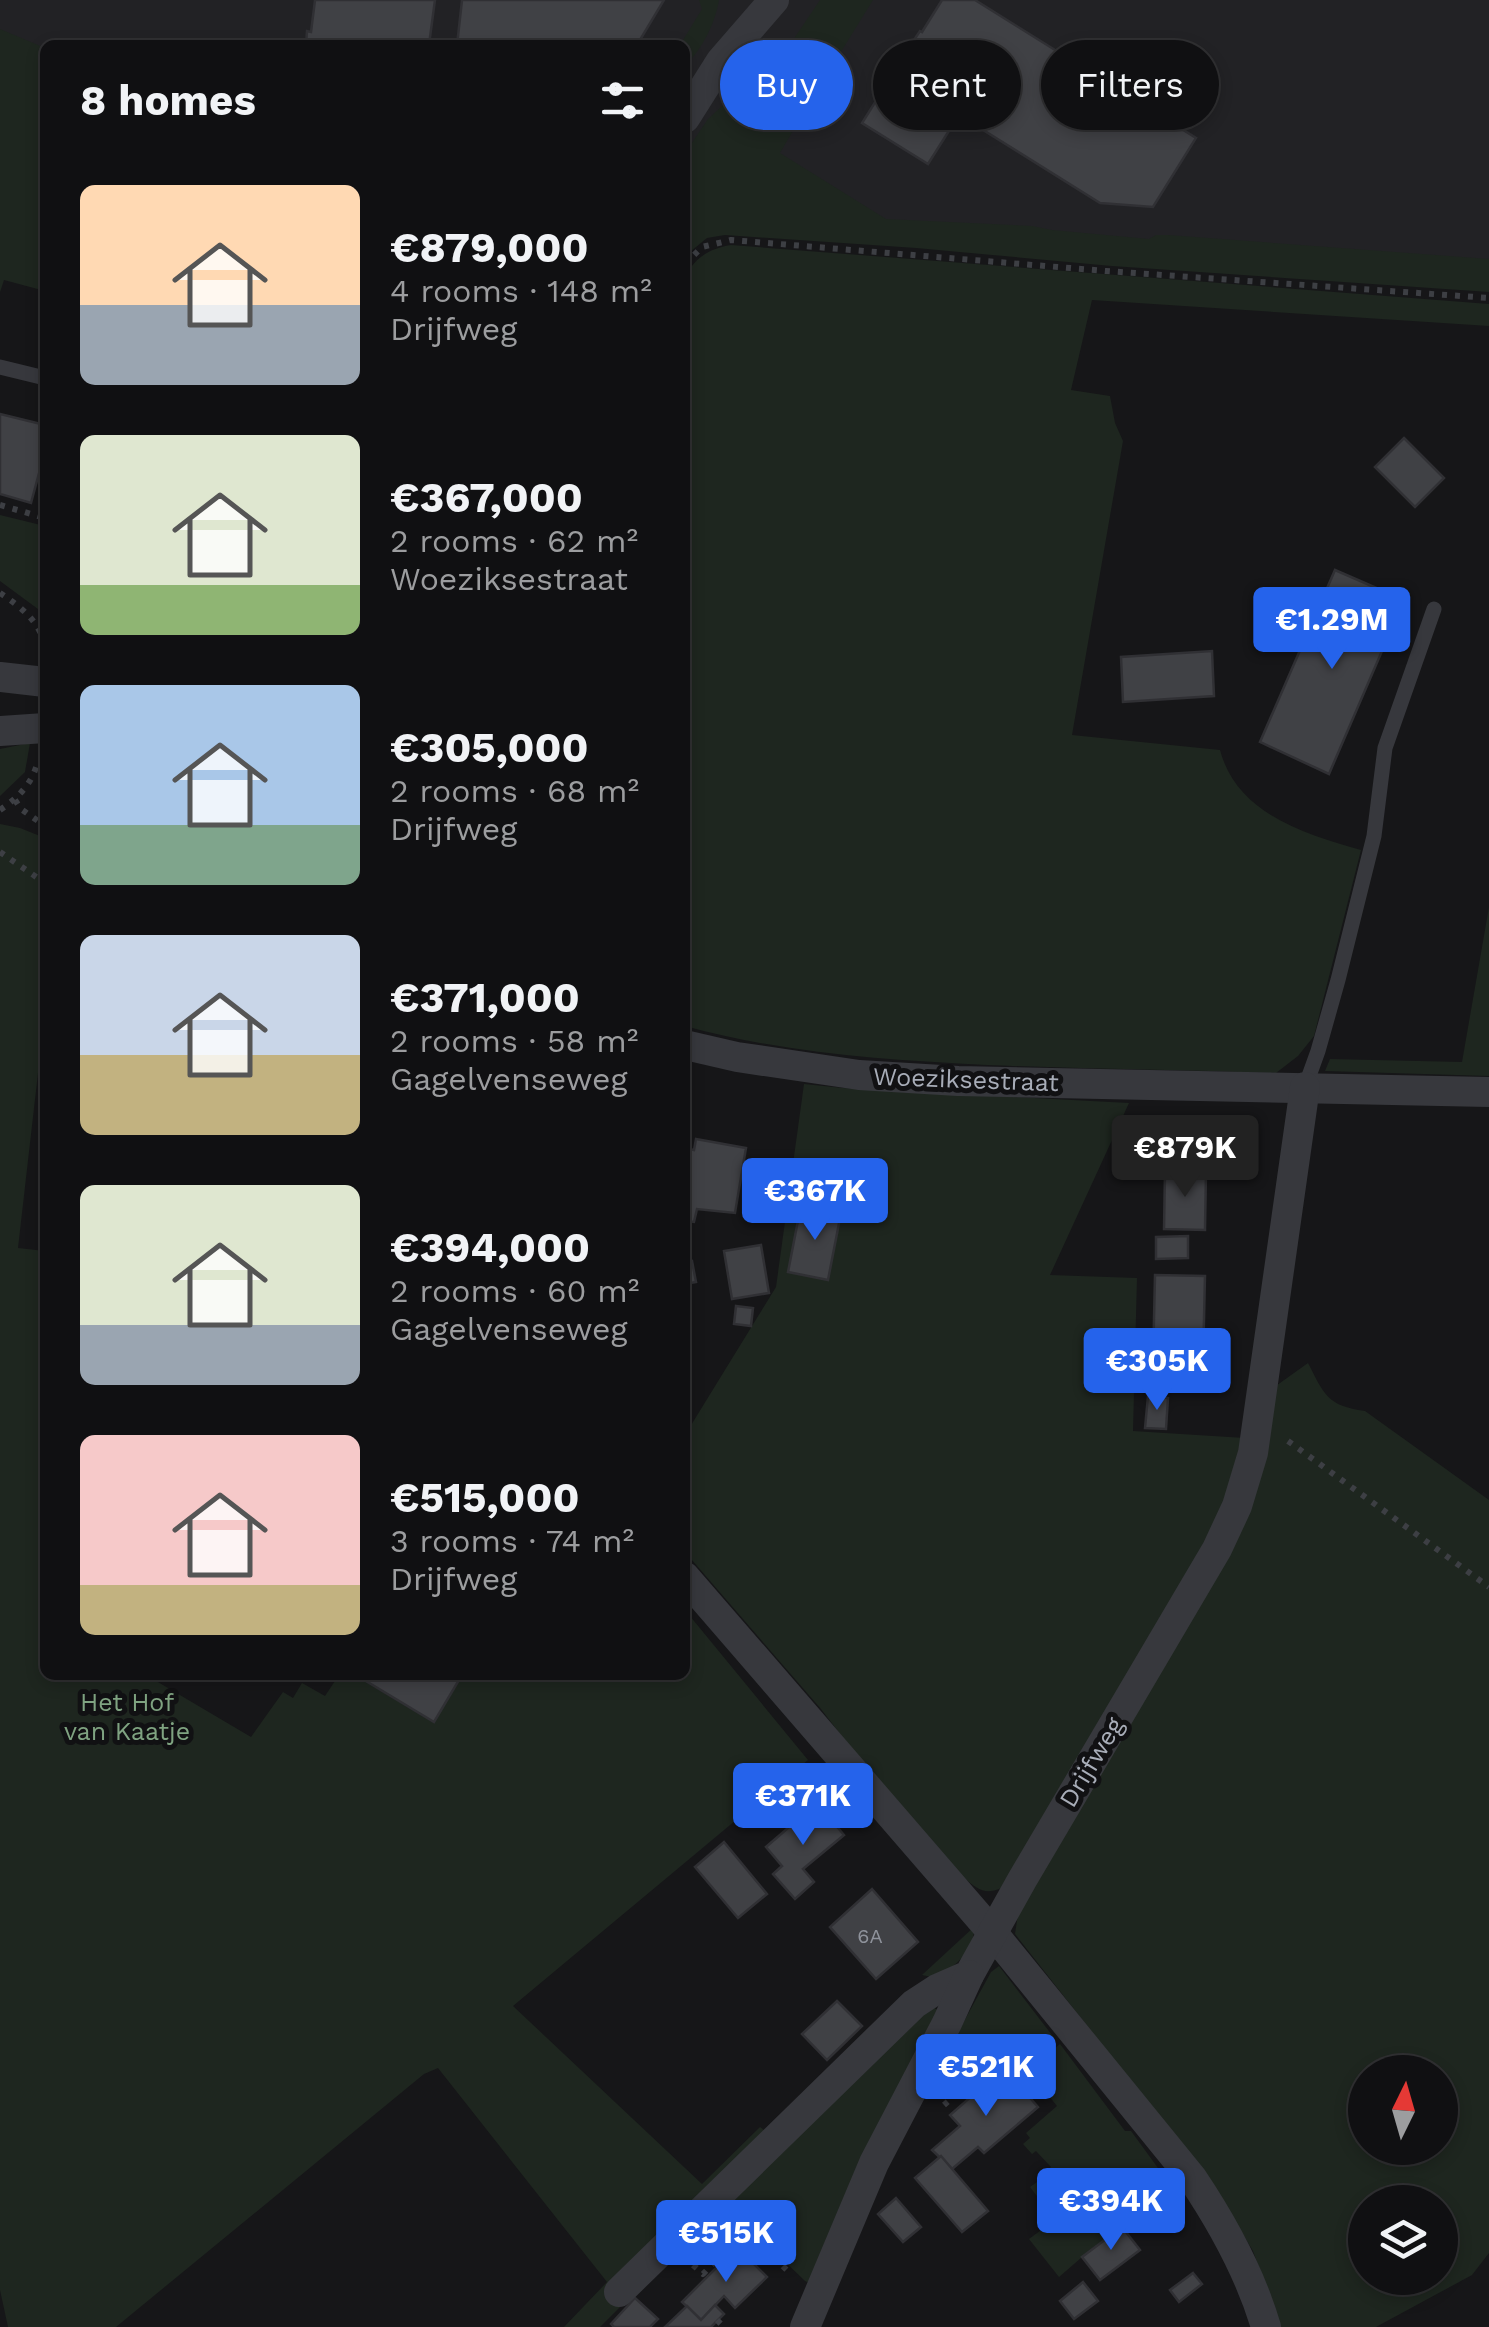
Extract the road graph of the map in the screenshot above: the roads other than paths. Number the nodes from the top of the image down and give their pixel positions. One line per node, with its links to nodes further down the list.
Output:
1 (774, 0): 2 (street)
2 (690, 110)
3 (0, 366): 4 (lane)
4 (40, 377)
5 (1434, 608): 11 (lane)
6 (0, 676): 7 (street)
7 (40, 681)
8 (40, 728): 9 (street)
9 (0, 731)
10 (690, 1046): 11 (street, Woeziksestraat)
11 (1305, 1086): 12 (street, Woeziksestraat); 14 (street, Drijfweg)
12 (1489, 1092)
13 (690, 1582): 14 (street)
14 (992, 1932): 15 (street, Drijfweg); 18 (street)
15 (969, 1975): 16 (street); 17 (street, Drijfweg)
16 (619, 2292)
17 (805, 2327)
18 (1266, 2327)

